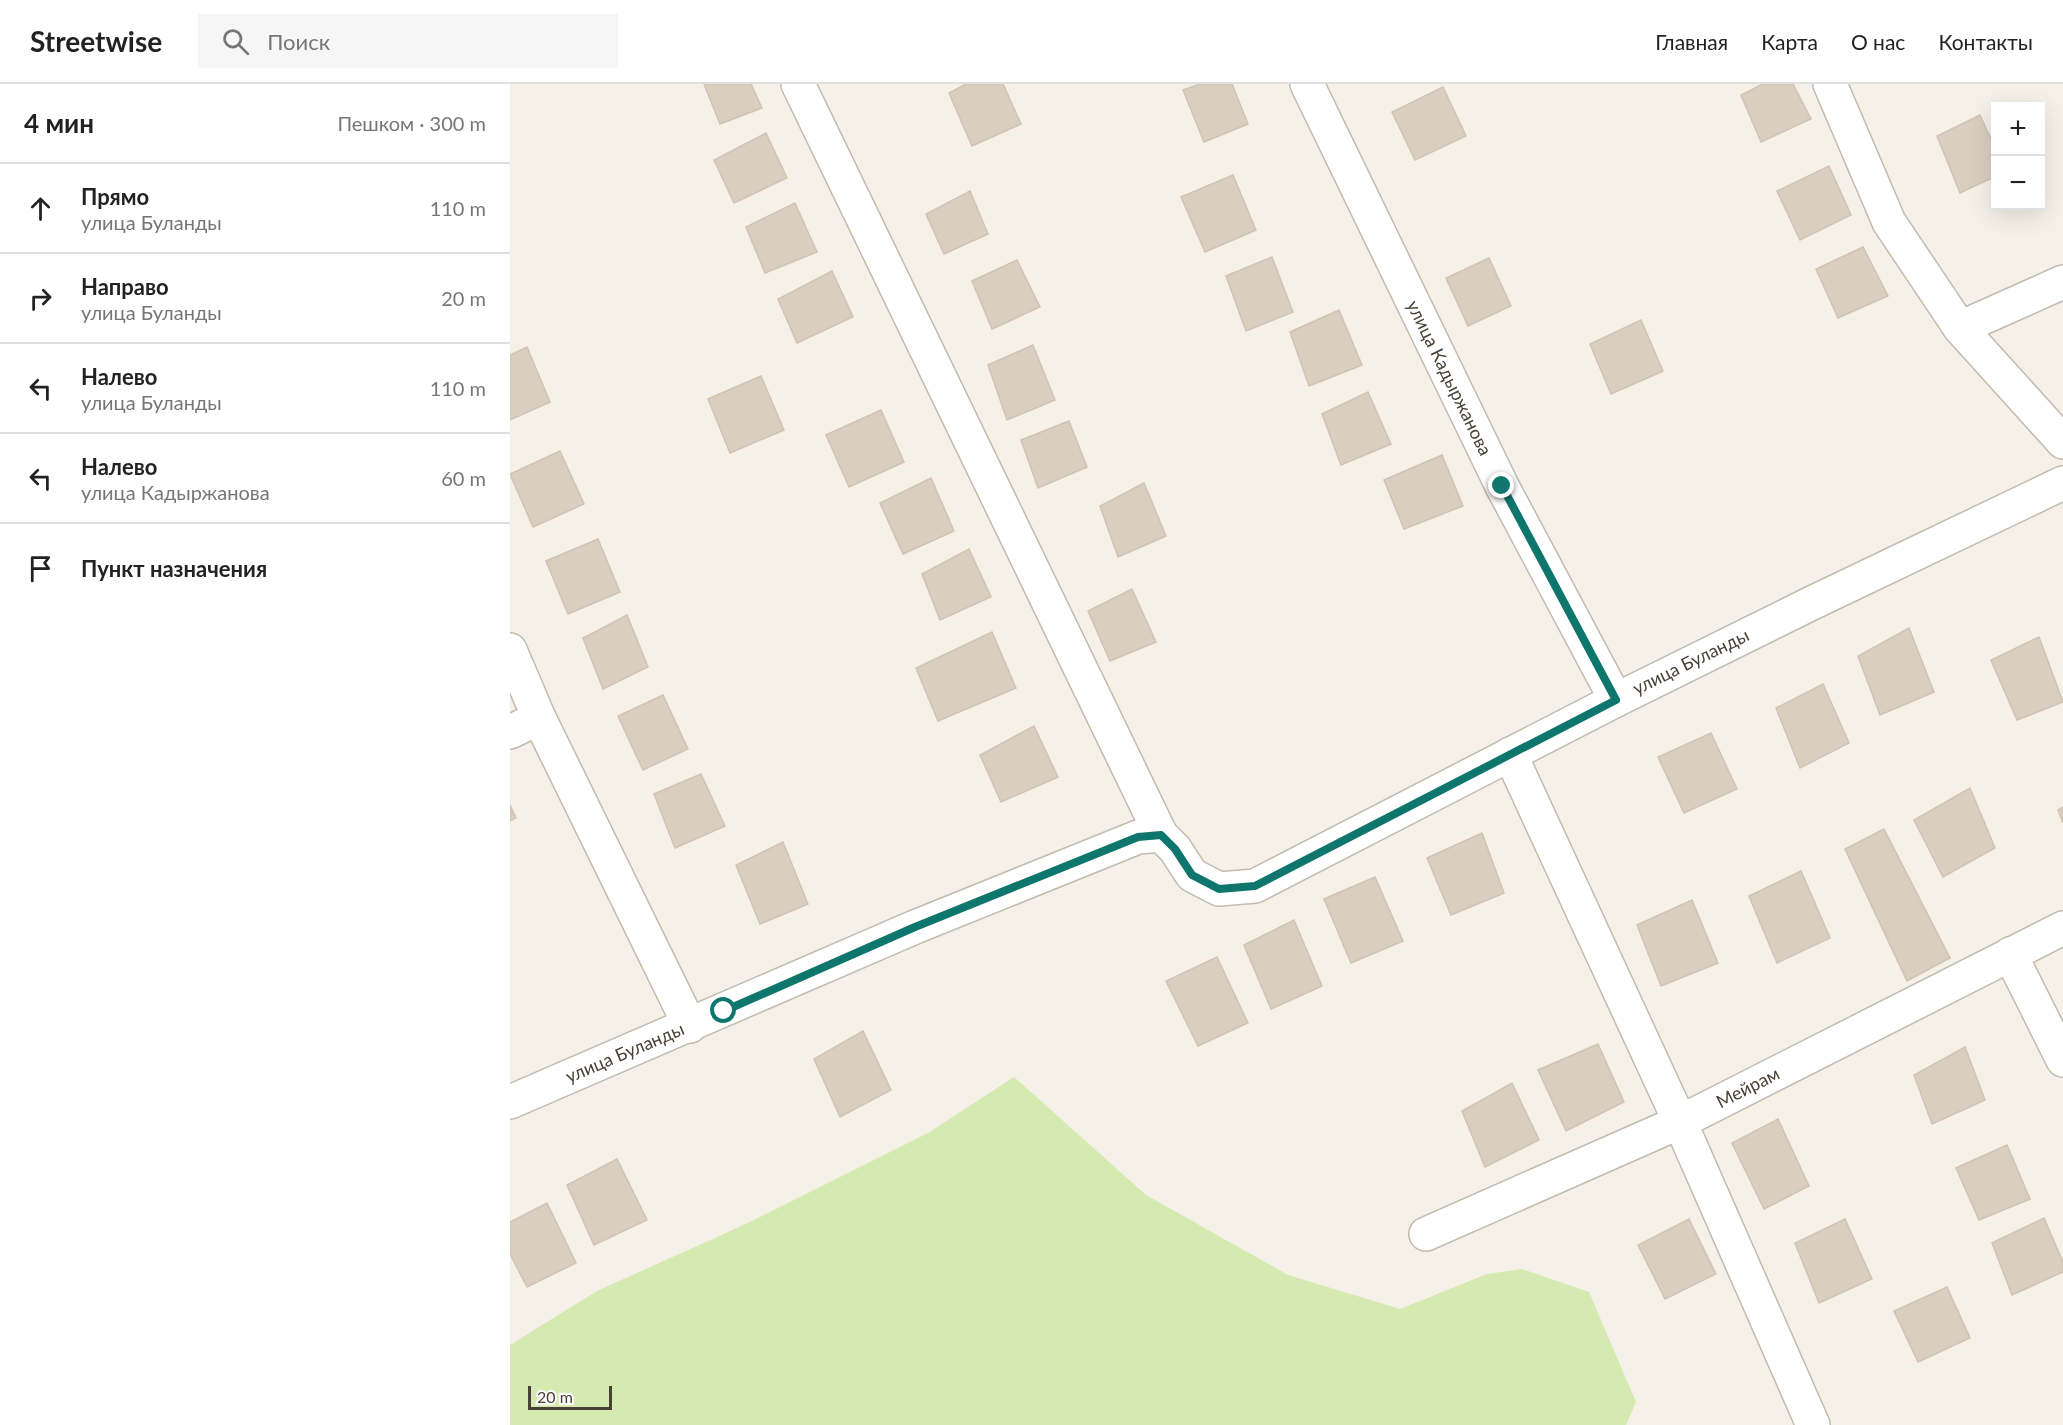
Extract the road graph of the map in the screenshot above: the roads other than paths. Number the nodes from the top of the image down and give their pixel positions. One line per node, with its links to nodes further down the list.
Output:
1 (798, 84): 12 (street)
2 (1307, 84): 9 (street, улица Кадыржанова)
3 (1830, 84): 5 (street)
4 (2063, 282): 5 (street)
5 (1960, 328): 6 (street)
6 (2063, 442)
7 (2063, 483): 9 (street, улица Буланды)
8 (510, 650): 10 (street)
9 (1616, 700): 11 (street, улица Буланды)
10 (524, 725): 15 (street)
11 (1510, 754): 12 (street, улица Буланды); 18 (street)
12 (1161, 835): 15 (street, улица Буланды)
13 (2063, 928): 14 (street, Мейрам)
14 (2010, 954): 16 (street); 18 (street, Мейрам)
15 (690, 1026): 17 (street, улица Буланды)
16 (2063, 1060)
17 (510, 1102)
18 (1680, 1122): 19 (street, Мейрам); 20 (street)
19 (1426, 1234)
20 (1813, 1425)

